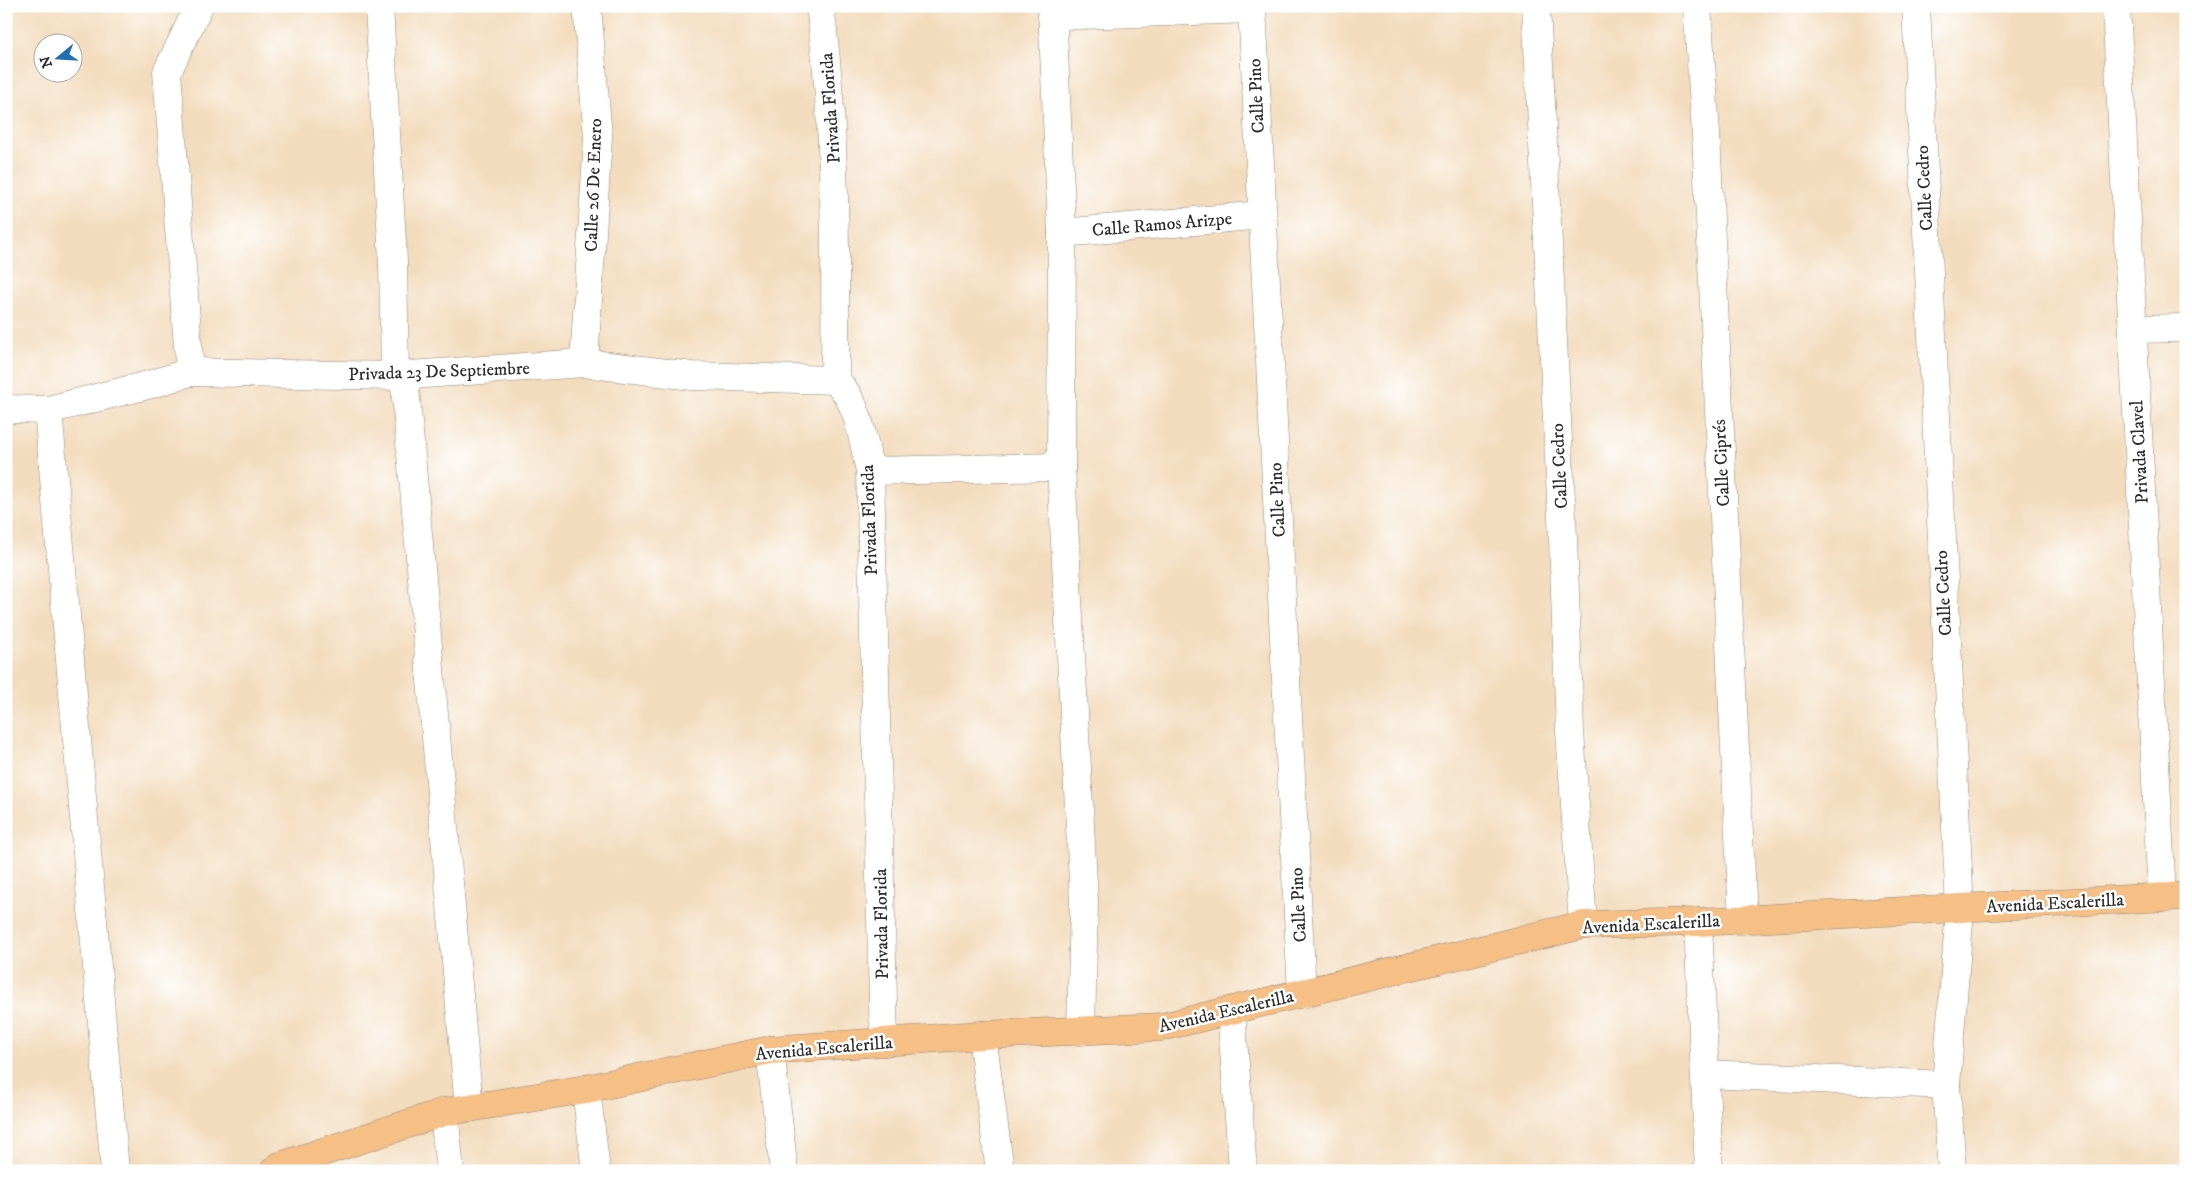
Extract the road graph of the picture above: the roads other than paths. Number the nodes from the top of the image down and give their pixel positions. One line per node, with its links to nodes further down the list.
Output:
1 (199, 6): 16 (street)
2 (379, 6): 17 (street)
3 (587, 6): 15 (street, Calle 26 De Enero)
4 (820, 6): 18 (street, Privada Florida)
5 (1536, 6): 27 (street, Calle Cedro)
6 (1697, 6): 25 (street, Calle Ciprés)
7 (1916, 6): 24 (street, Calle Cedro)
8 (2116, 6): 14 (street, Privada Clavel)
9 (1251, 8): 10 (street); 11 (street, Calle Pino)
10 (1052, 11): 12 (street)
11 (1262, 215): 12 (street, Calle Ramos Arizpe); 28 (street, Calle Pino)
12 (1062, 233): 21 (street)
13 (2186, 328): 14 (street)
14 (2133, 329): 23 (street, Privada Clavel)
15 (584, 364): 17 (street, Privada 23 De Septiembre); 18 (street, Privada 23 De Septiembre)
16 (190, 372): 17 (street, Privada 23 De Septiembre); 20 (street, Privada 23 De Septiembre)
17 (399, 376): 37 (street)
18 (835, 380): 22 (street, Privada Florida)
19 (6, 409): 20 (street, Privada 23 De Septiembre)
20 (48, 410): 38 (street)
21 (1061, 466): 22 (street); 30 (street)
22 (870, 471): 32 (street, Privada Florida)
23 (2174, 896): 24 (main road, Avenida Escalerilla)
24 (1960, 909): 25 (main road, Avenida Escalerilla); 35 (street, Calle Cedro)
25 (1742, 920): 26 (main road, Avenida Escalerilla)
26 (1698, 922): 27 (main road, Avenida Escalerilla); 34 (street)
27 (1583, 925): 28 (main road, Avenida Escalerilla)
28 (1302, 994): 29 (main road, Avenida Escalerilla)
29 (1231, 1011): 30 (main road, Avenida Escalerilla); 44 (street)
30 (1081, 1031): 31 (main road, Avenida Escalerilla)
31 (982, 1035): 32 (main road, Avenida Escalerilla); 43 (street)
32 (884, 1042): 33 (main road, Avenida Escalerilla)
33 (770, 1050): 36 (main road, Avenida Escalerilla); 42 (street)
34 (1706, 1074): 35 (street); 45 (street)
35 (1946, 1085): 46 (street, Calle Cedro)
36 (586, 1089): 37 (main road, Avenida Escalerilla); 41 (street)
37 (456, 1110): 39 (main road, Avenida Escalerilla); 40 (street)
38 (115, 1171)
39 (274, 1171)
40 (450, 1171)
41 (596, 1171)
42 (784, 1171)
43 (1000, 1171)
44 (1243, 1171)
45 (1709, 1171)
46 (1952, 1171)

